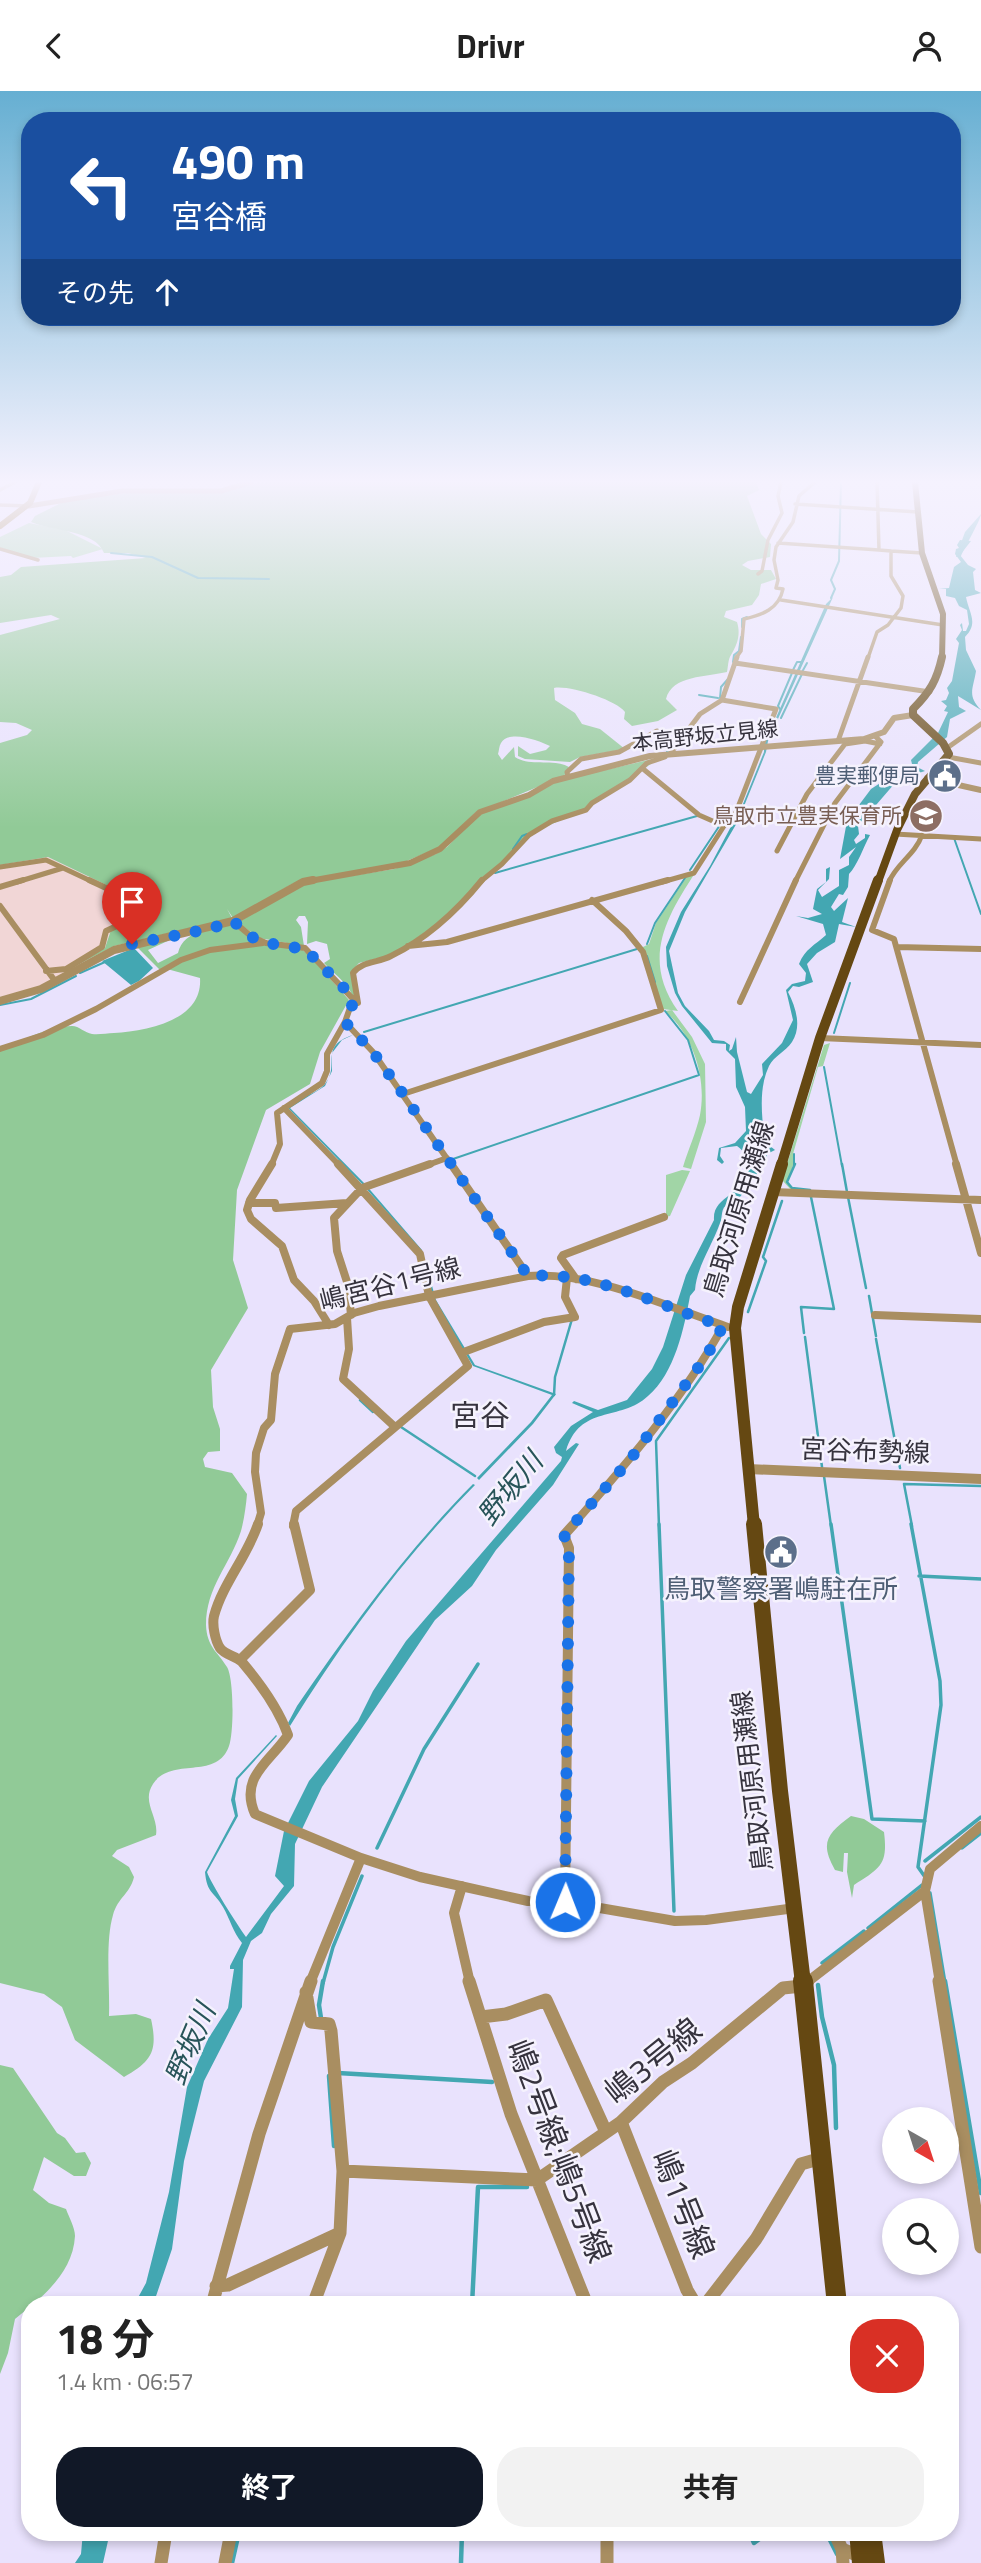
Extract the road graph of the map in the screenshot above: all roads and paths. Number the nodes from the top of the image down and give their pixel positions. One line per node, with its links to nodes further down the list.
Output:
1 (903, 597): 4 (street)
2 (939, 597): 5 (main road)
3 (781, 600): 4 (street); 6 (street)
4 (894, 615): 5 (street); 7 (street)
5 (943, 625): 8 (main road)
6 (735, 663): 7 (street); 9 (street)
7 (859, 681): 8 (street); 15 (street)
8 (930, 692): 10 (main road)
9 (722, 700): 16 (street); 19 (street)
10 (914, 717): 14 (street, 本高野坂立見線); 17 (main road)
11 (981, 725): 12 (street)
12 (978, 730): 17 (street)
13 (657, 731): 22 (street)
14 (878, 740): 15 (street, 本高野坂立見線); 29 (street); 43 (street)
15 (838, 741): 16 (street, 本高野坂立見線)
16 (761, 747): 18 (street, 本高野坂立見線); 25 (street)
17 (947, 751): 20 (street); 23 (main road, 鳥取河原用瀬線)
18 (695, 752): 19 (street, 本高野坂立見線); 21 (street)
19 (670, 754): 22 (street, 本高野坂立見線)
20 (981, 763)
21 (642, 768): 25 (street); 37 (street)
22 (568, 777): 35 (street, 本高野坂立見線)
23 (927, 778): 24 (street); 26 (main road, 鳥取河原用瀬線)
24 (981, 790)
25 (724, 826): 33 (street)
26 (895, 834): 27 (street); 46 (main road, 鳥取河原用瀬線)
27 (922, 835): 28 (street); 38 (street)
28 (981, 839)
29 (777, 851)
30 (0, 867): 31 (street)
31 (63, 868): 32 (street); 40 (street)
32 (0, 887)
33 (592, 901): 37 (street); 50 (street)
34 (0, 906): 40 (street)
35 (233, 921): 36 (street); 41 (street, 本高野坂立見線)
36 (266, 943): 44 (street); 49 (street)
37 (408, 946): 44 (street)
38 (897, 947): 39 (street); 47 (street)
39 (981, 949)
40 (46, 971): 41 (street)
41 (55, 981): 42 (street, 本高野坂立見線)
42 (0, 1001)
43 (740, 1002)
44 (348, 1013): 45 (street)
45 (345, 1022): 50 (street); 51 (street)
46 (820, 1038): 47 (street); 54 (main road, 鳥取河原用瀬線)
47 (924, 1043): 48 (street); 55 (street)
48 (981, 1045)
49 (0, 1049)
50 (403, 1094): 52 (street)
51 (284, 1108): 53 (street); 57 (street)
52 (447, 1158): 53 (street); 61 (street)
53 (362, 1188): 58 (street); 63 (street)
54 (773, 1192): 55 (street); 68 (main road, 鳥取河原用瀬線)
55 (967, 1200): 56 (street); 60 (street)
56 (981, 1200)
57 (249, 1203): 58 (street); 67 (street)
58 (347, 1203): 65 (street)
59 (664, 1217): 62 (street)
60 (981, 1253)
61 (528, 1276): 62 (street, 嶋宮谷1号線); 63 (street, 嶋宮谷1号線)
62 (572, 1278): 68 (street, 嶋宮谷1号線); 69 (street)
63 (429, 1296): 65 (street, 嶋宮谷1号線); 69 (street)
64 (875, 1315): 66 (street)
65 (349, 1317): 67 (street, 嶋宮谷1号線); 70 (street)
66 (981, 1319)
67 (329, 1325): 73 (street, 嶋宮谷1号線)
68 (724, 1326): 71 (main road, 鳥取河原用瀬線); 78 (street)
69 (461, 1353): 70 (street)
70 (395, 1427): 73 (street)
71 (748, 1469): 72 (street, 宮谷布勢線); 79 (main road, 鳥取河原用瀬線)
72 (981, 1479)
73 (240, 1660): 75 (street, 嶋宮谷1号線)
74 (981, 1826): 77 (street)
75 (360, 1858): 76 (street); 81 (street)
76 (462, 1886): 78 (street); 82 (street, 嶋2号線;嶋5号線)
77 (925, 1891): 80 (street, 嶋3号線); 89 (street)
78 (565, 1902): 79 (street)
79 (795, 1908): 80 (main road, 鳥取河原用瀬線)
80 (802, 1986): 83 (street, 嶋3号線); 85 (main road, 鳥取河原用瀬線)
81 (306, 1992): 86 (street); 90 (street)
82 (481, 2017): 84 (street); 87 (street, 嶋2号線;嶋5号線)
83 (621, 2122): 84 (street, 嶋3号線); 94 (street, 嶋1号線)
84 (606, 2132): 87 (street, 嶋3号線)
85 (822, 2158): 95 (street); 96 (main road, 鳥取河原用瀬線)
86 (343, 2171): 87 (street); 88 (street)
87 (537, 2180): 93 (street, 嶋2号線;嶋5号線)
88 (340, 2233): 90 (street); 92 (street)
89 (981, 2247)
90 (216, 2286): 91 (street)
91 (214, 2296)
92 (316, 2296)
93 (583, 2296)
94 (691, 2296)
95 (712, 2296)
96 (836, 2296)
97 (164, 2541): 104 (street)
98 (229, 2541): 105 (street)
99 (607, 2541): 106 (street)
100 (843, 2541): 103 (street)
101 (859, 2541): 103 (main road)
102 (867, 2541): 103 (main road)
103 (860, 2559)
104 (160, 2563)
105 (225, 2563)
106 (607, 2563)

